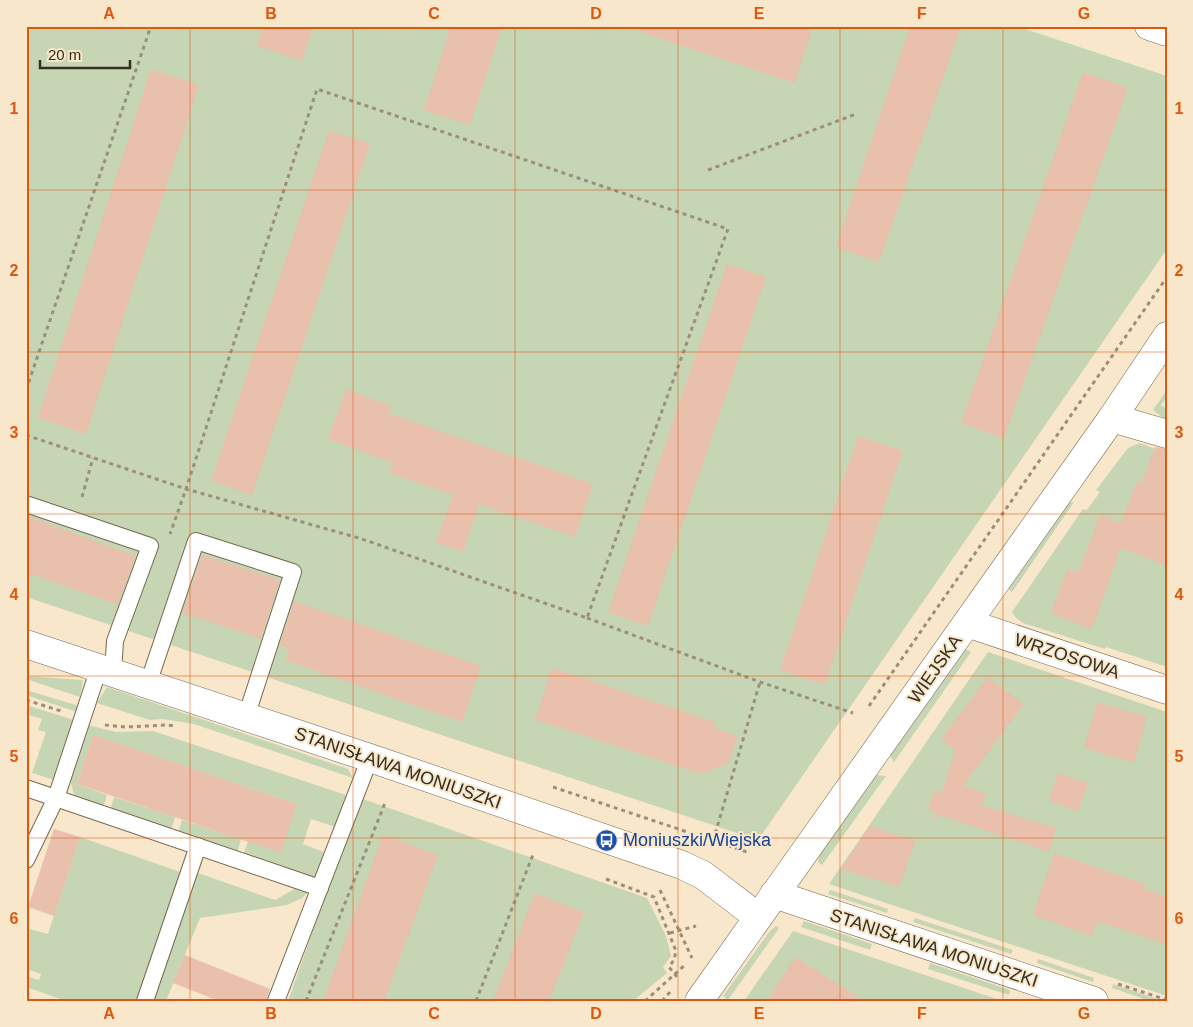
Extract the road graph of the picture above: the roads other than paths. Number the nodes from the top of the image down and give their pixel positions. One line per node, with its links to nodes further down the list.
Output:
1 (1149, 26): 2 (street)
2 (1167, 32)
3 (1167, 336): 4 (street, WIEJSKA)
4 (1112, 418): 5 (street); 7 (street, WIEJSKA)
5 (1167, 434)
6 (26, 504): 9 (lane)
7 (967, 623): 11 (street, WRZOSOWA); 19 (street, WIEJSKA)
8 (26, 644): 9 (street, STANISŁAWA MONIUSZKI)
9 (106, 670): 10 (street, STANISŁAWA MONIUSZKI); 15 (lane)
10 (148, 684): 12 (street, STANISŁAWA MONIUSZKI); 12 (lane)
11 (1167, 690)
12 (246, 717): 13 (street, STANISŁAWA MONIUSZKI)
13 (370, 758): 18 (lane); 20 (street, STANISŁAWA MONIUSZKI)
14 (26, 788): 15 (lane)
15 (56, 798): 16 (lane); 17 (lane)
16 (198, 846): 18 (lane); 22 (lane)
17 (26, 860)
18 (320, 888): 23 (lane)
19 (774, 894): 20 (street, WIEJSKA); 21 (street, STANISŁAWA MONIUSZKI)
20 (758, 917): 24 (street, WIEJSKA)
21 (1102, 991)
22 (145, 1001)
23 (276, 1001)
24 (700, 1001)

